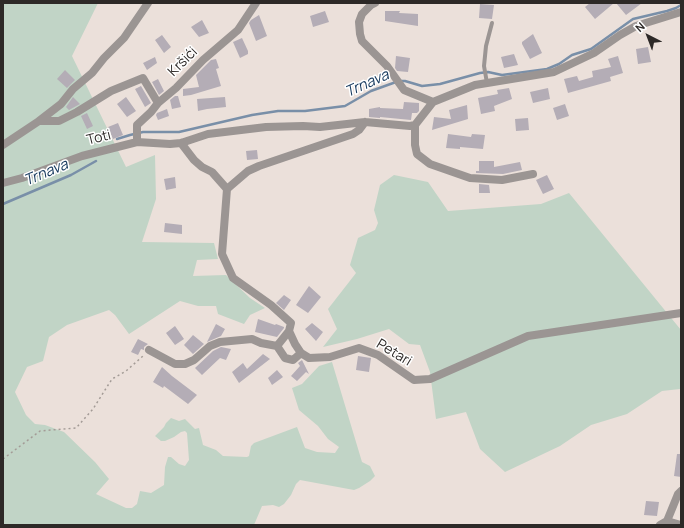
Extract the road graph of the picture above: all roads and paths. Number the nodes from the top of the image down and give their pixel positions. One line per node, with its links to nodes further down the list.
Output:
1 (148, 3): 9 (street)
2 (256, 3): 8 (street, Kršići)
3 (375, 3): 7 (street)
4 (681, 12): 6 (street)
5 (492, 23): 6 (lane)
6 (486, 79): 7 (street)
7 (433, 102): 11 (street)
8 (158, 103): 9 (street); 12 (street, Kršići)
9 (39, 121): 14 (street)
10 (365, 122): 11 (street, Toti); 13 (street, Toti); 17 (street)
11 (415, 125): 15 (street)
12 (137, 136): 13 (street, Toti); 16 (street, Toti)
13 (180, 143): 17 (street)
14 (3, 145)
15 (533, 174)
16 (3, 183)
17 (227, 189): 19 (street)
18 (681, 313): 22 (street, Petari)
19 (289, 331): 20 (street); 22 (street)
20 (276, 346): 21 (street); 22 (street)
21 (149, 350): 23 (path)
22 (301, 353)
23 (3, 459)
24 (681, 491): 25 (street)
25 (663, 523): 26 (street)
26 (681, 525)

